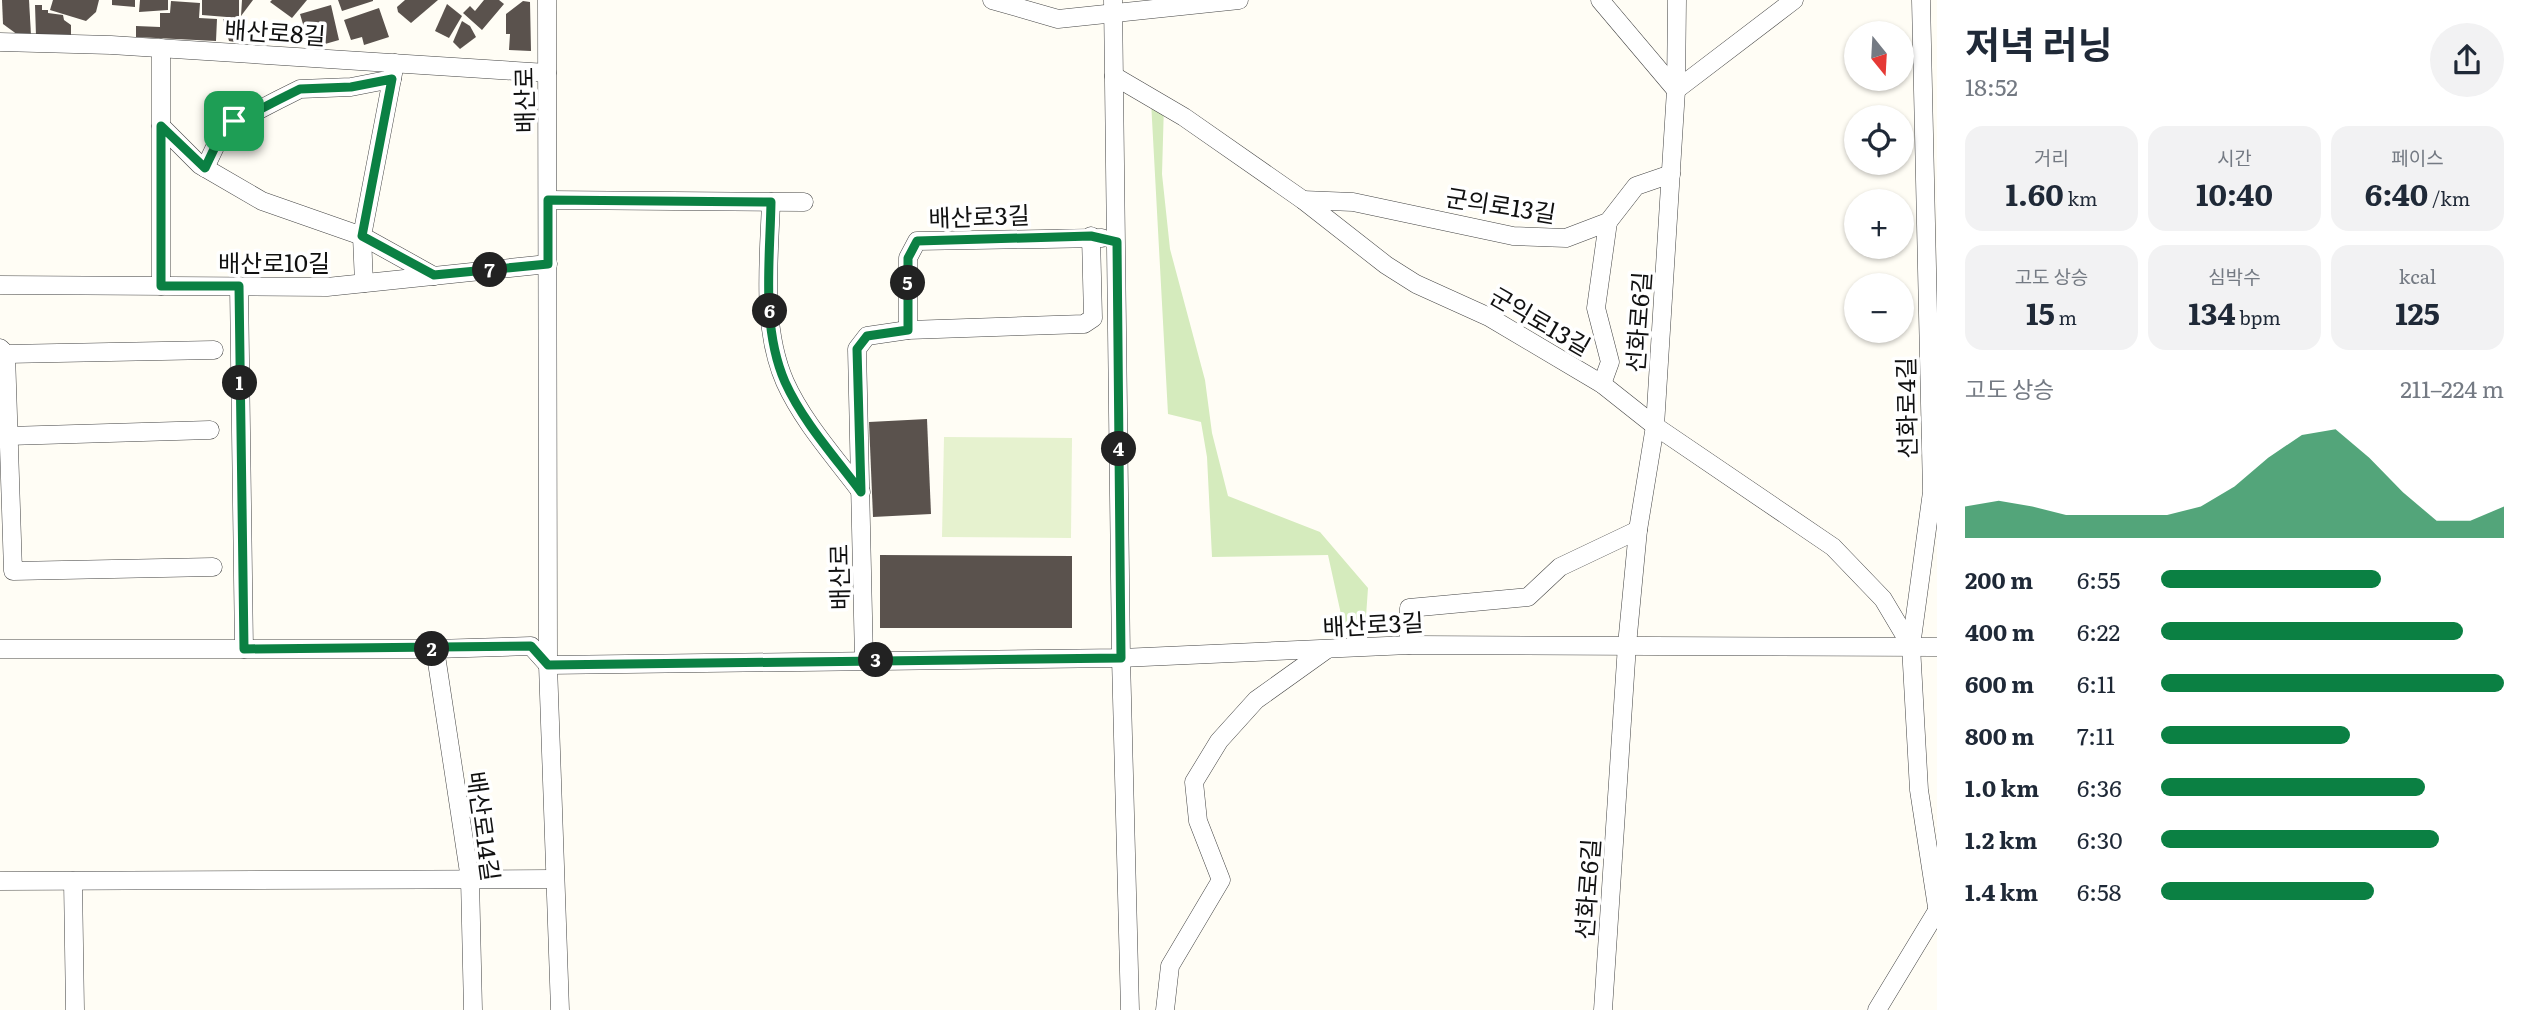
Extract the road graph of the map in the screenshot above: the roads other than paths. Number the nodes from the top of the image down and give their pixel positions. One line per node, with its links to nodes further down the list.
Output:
1 (547, 0): 12 (street, 배산로)
2 (992, 0): 8 (street)
3 (1239, 0): 8 (street)
4 (1600, 0): 14 (street)
5 (1677, 0): 14 (street, 선화로6길)
6 (1794, 0): 14 (street)
7 (1921, 0): 46 (street, 선화로4길)
8 (1113, 6): 13 (street)
9 (0, 42): 10 (street, 배산로8길)
10 (161, 48): 11 (street, 배산로8길); 15 (street)
11 (393, 71): 12 (street, 배산로8길); 16 (street); 23 (street)
12 (547, 73): 18 (street, 배산로)
13 (1114, 76): 19 (street, 군익로13길); 25 (street)
14 (1676, 90): 17 (street, 선화로6길)
15 (161, 126): 16 (street); 30 (street)
16 (205, 168): 23 (street)
17 (1671, 174): 22 (street); 36 (street, 선화로6길)
18 (548, 200): 20 (street); 26 (street, 배산로)
19 (1303, 200): 22 (street, 군의로13길); 35 (street, 군익로13길)
20 (771, 202): 21 (street); 39 (street)
21 (803, 202)
22 (1608, 222): 35 (street)
23 (362, 236): 27 (street); 28 (street)
24 (1091, 236): 25 (street, 배산로3길); 32 (street, 배산로3길); 32 (street)
25 (1117, 242): 52 (street)
26 (548, 264): 27 (street, 배산로10길); 54 (street, 배산로)
27 (434, 275): 28 (street, 배산로10길)
28 (363, 283): 31 (street, 배산로10길)
29 (0, 285): 30 (street, 배산로10길)
30 (161, 286): 31 (street, 배산로10길)
31 (239, 286): 49 (street)
32 (908, 330): 39 (street)
33 (214, 350): 34 (street)
34 (3, 351): 38 (street)
35 (1602, 384): 36 (street, 군익로13길)
36 (1655, 426): 41 (street, 선화로6길); 46 (street, 군익로13길)
37 (211, 430): 38 (street)
38 (8, 436): 40 (street)
39 (861, 492): 53 (street, 배산로)
40 (6, 517): 43 (street)
41 (1638, 530): 44 (street); 45 (street, 선화로6길)
42 (213, 567): 43 (street)
43 (6, 571)
44 (1409, 645): 45 (street, 배산로3길); 51 (street, 배산로3길)
45 (1627, 645): 46 (street); 65 (street, 선화로6길)
46 (1911, 646): 47 (street); 59 (street, 선화로4길)
47 (1937, 647)
48 (0, 649): 49 (street)
49 (244, 649): 50 (street)
50 (435, 649): 54 (street); 55 (street, 배산로14길)
51 (1326, 650): 52 (street, 배산로3길); 64 (street)
52 (1121, 658): 53 (street, 배산로3길); 63 (street)
53 (864, 660): 54 (street)
54 (548, 665): 56 (street, 배산로)
55 (470, 879): 56 (street); 58 (street); 61 (street, 배산로14길)
56 (554, 879): 62 (street, 배산로)
57 (0, 881): 58 (street)
58 (73, 881): 60 (street)
59 (1937, 909): 66 (street)
60 (75, 1010)
61 (473, 1010)
62 (560, 1010)
63 (1130, 1010)
64 (1165, 1010)
65 (1603, 1010)
66 (1877, 1010)

